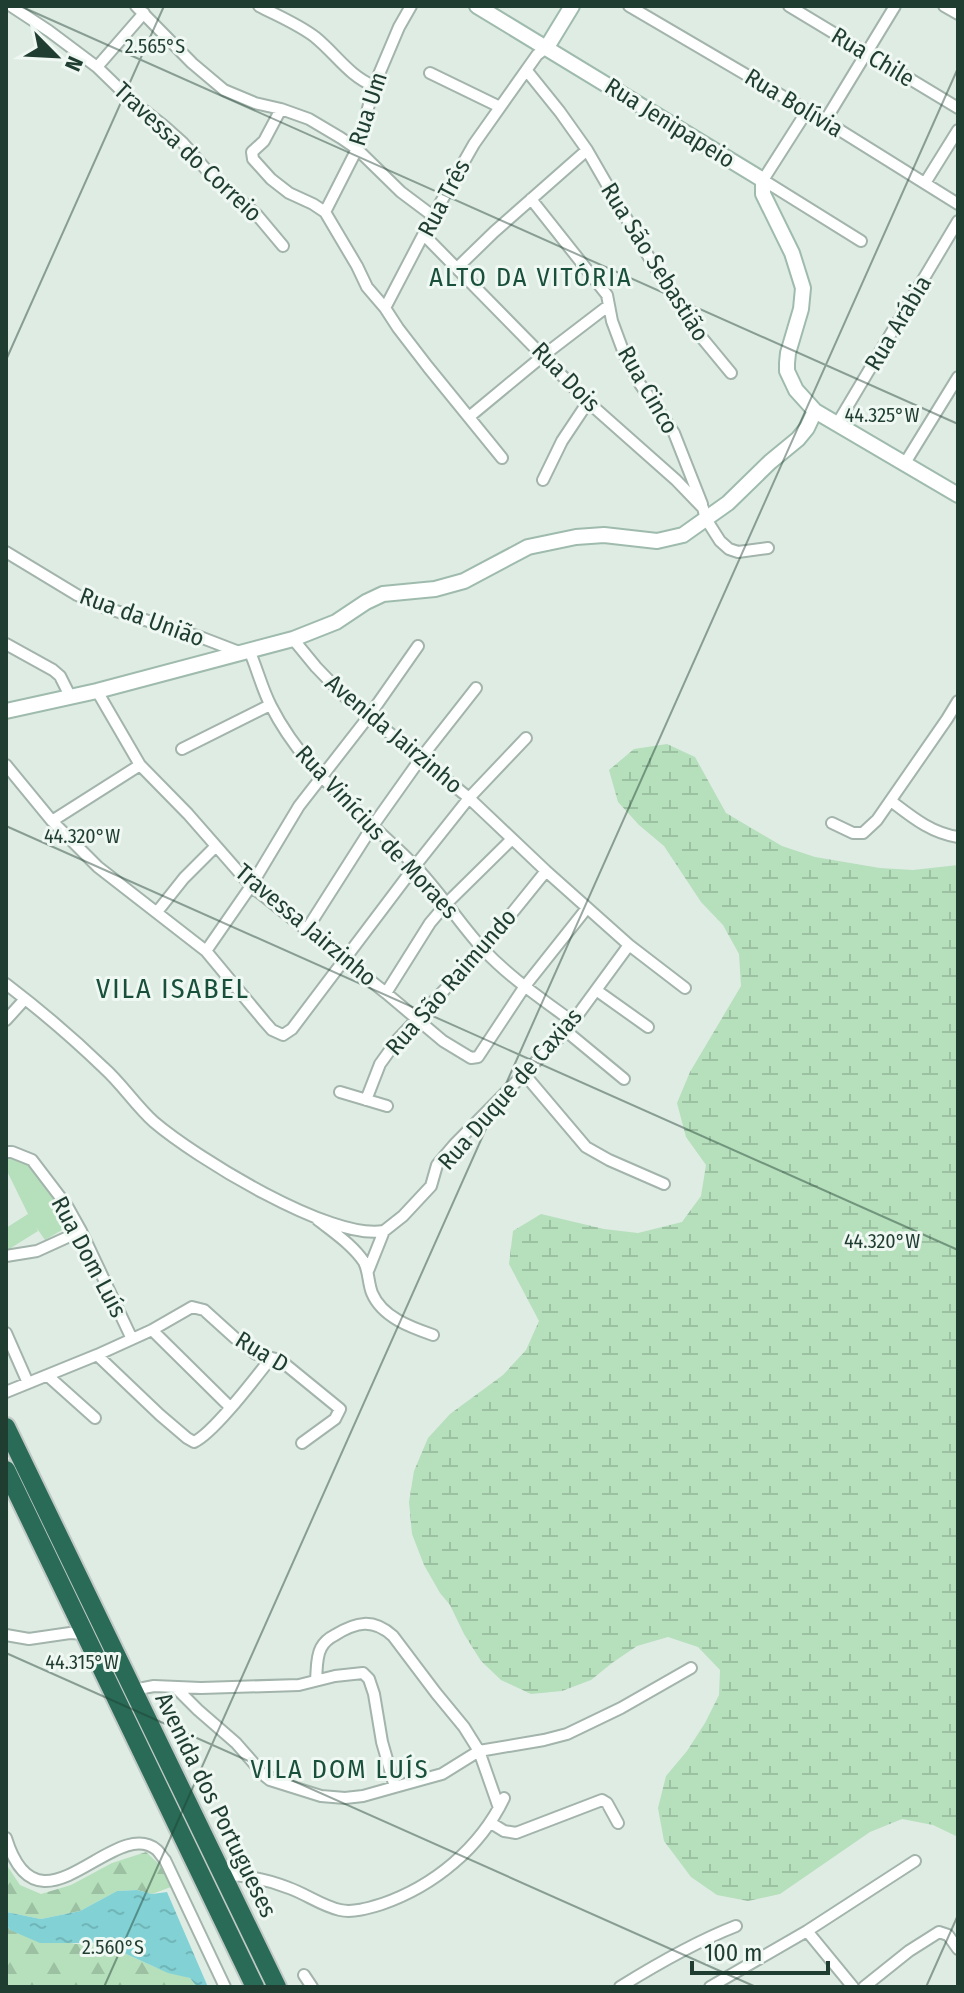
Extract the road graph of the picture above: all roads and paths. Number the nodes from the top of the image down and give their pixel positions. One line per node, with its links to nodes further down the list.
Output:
1 (11, 6): 15 (street, Travessa do Correio)
2 (259, 6): 18 (street)
3 (411, 6): 18 (street, Rua Um)
4 (477, 6): 13 (street, Rua Jenipapeio)
5 (561, 6): 13 (street)
6 (572, 6): 13 (street)
7 (629, 6): 22 (street, Rua Bolívia)
8 (789, 6): 14 (street, Rua Chile)
9 (895, 6): 14 (street)
10 (944, 6): 12 (street)
11 (140, 10): 15 (street); 21 (street)
12 (958, 14)
13 (541, 48): 16 (street, Rua Três); 27 (street, Rua Jenipapeio)
14 (866, 53): 20 (street, Rua Chile); 23 (street)
15 (97, 67): 36 (street, Travessa do Correio)
16 (527, 71): 19 (street, Rua Três); 26 (street, Rua São Sebastião)
17 (430, 73): 19 (street)
18 (374, 86): 25 (street, Rua Um)
19 (500, 107): 32 (street, Rua Três)
20 (958, 108)
21 (281, 109): 25 (street); 31 (street)
22 (807, 111): 23 (street, Rua Bolívia); 27 (street)
23 (825, 121): 28 (street, Rua Bolívia)
24 (958, 130): 28 (street)
25 (357, 149): 31 (street, Rua Um); 32 (street)
26 (587, 150): 29 (street); 41 (street, Rua São Sebastião)
27 (763, 180): 35 (street, Rua Jenipapeio); 44 (street)
28 (925, 183): 30 (street, Rua Bolívia)
29 (531, 199): 37 (street); 38 (street, Rua Cinco)
30 (958, 204)
31 (325, 212): 39 (street)
32 (433, 216): 34 (street, Rua Três)
33 (958, 221): 46 (street, Rua Arábia)
34 (424, 235): 37 (street, Rua Dois); 39 (street, Rua Três)
35 (861, 241)
36 (283, 246)
37 (458, 267): 40 (street, Rua Dois)
38 (608, 306): 40 (street); 51 (street, Rua Cinco)
39 (385, 308): 45 (street)
40 (544, 355): 43 (street, Rua Dois); 45 (street)
41 (731, 373)
42 (958, 377): 48 (street)
43 (588, 402): 49 (street); 51 (street, Rua Dois)
44 (815, 411): 46 (street); 51 (street)
45 (469, 417): 47 (street)
46 (837, 424): 48 (street)
47 (502, 458)
48 (905, 463): 50 (street)
49 (543, 480)
50 (958, 495)
51 (704, 514): 52 (street); 54 (street)
52 (768, 548)
53 (6, 552): 57 (street, Rua da União)
54 (293, 639): 57 (street); 64 (street, Avenida Jairzinho)
55 (6, 644): 60 (street)
56 (418, 646): 64 (street)
57 (244, 651): 59 (street); 62 (street, Rua Vinícius de Moraes)
58 (476, 688): 67 (street)
59 (97, 691): 60 (street); 69 (street, Travessa Jairzinho)
60 (70, 696): 63 (street)
61 (958, 701): 72 (street)
62 (270, 705): 66 (street); 70 (street, Rua Vinícius de Moraes)
63 (6, 711)
64 (369, 716): 67 (street, Avenida Jairzinho); 70 (street)
65 (526, 738): 71 (street)
66 (182, 749)
67 (421, 758): 71 (street, Avenida Jairzinho); 75 (street)
68 (6, 765): 73 (street)
69 (140, 765): 73 (street); 78 (street, Travessa Jairzinho)
70 (320, 777): 75 (street, Rua Vinícius de Moraes); 81 (street)
71 (469, 798): 77 (street, Avenida Jairzinho); 79 (street)
72 (891, 801): 74 (street); 76 (street)
73 (52, 821): 84 (street)
74 (832, 823)
75 (372, 827): 79 (street, Rua Vinícius de Moraes); 85 (street)
76 (958, 837)
77 (512, 839): 80 (street, Avenida Jairzinho); 82 (street)
78 (216, 846): 81 (street, Travessa Jairzinho); 84 (street)
79 (415, 866): 82 (street, Rua Vinícius de Moraes); 89 (street)
80 (546, 871): 83 (street, Avenida Jairzinho); 87 (street, Rua São Raimundo)
81 (251, 886): 85 (street, Travessa Jairzinho); 88 (street)
82 (447, 903): 87 (street, Rua Vinícius de Moraes); 94 (street)
83 (587, 908): 86 (street, Avenida Jairzinho); 91 (street)
84 (157, 912): 88 (street)
85 (307, 929): 89 (street, Travessa Jairzinho)
86 (629, 945): 92 (street, Avenida Jairzinho); 93 (street, Rua Duque de Caxias)
87 (483, 949): 91 (street, Rua Vinícius de Moraes); 97 (street, Rua São Raimundo)
88 (206, 951): 89 (street)
89 (344, 961): 94 (street, Travessa Jairzinho)
90 (6, 984): 95 (street)
91 (525, 986): 97 (street, Travessa Jairzinho); 98 (street, Rua Vinícius de Moraes)
92 (685, 988)
93 (596, 990): 98 (street, Rua Duque de Caxias); 99 (street)
94 (386, 993): 97 (street, Travessa Jairzinho)
95 (25, 999): 96 (street); 108 (street)
96 (6, 1020)
97 (417, 1020): 104 (street, Rua São Raimundo)
98 (573, 1022): 100 (street, Rua Duque de Caxias)
99 (648, 1027)
100 (566, 1031): 101 (street, Rua Duque de Caxias); 102 (street)
101 (525, 1075): 107 (street); 110 (street, Rua Duque de Caxias)
102 (624, 1079)
103 (340, 1092): 104 (street)
104 (366, 1100): 105 (street)
105 (387, 1106)
106 (6, 1152): 109 (street, Rua Dom Luís)
107 (664, 1184)
108 (312, 1216): 110 (street); 112 (street)
109 (81, 1231): 111 (street); 116 (street, Rua Dom Luís)
110 (384, 1231): 112 (street, Rua Duque de Caxias)
111 (6, 1256)
112 (368, 1271): 115 (street)
113 (152, 1330): 116 (street, Rua D); 118 (street, Rua D); 122 (street)
114 (6, 1333): 120 (street)
115 (433, 1335)
116 (132, 1339): 117 (street, Rua D)
117 (97, 1355): 119 (street, Rua D); 122 (street)
118 (271, 1358): 122 (street); 125 (street, Rua D)
119 (48, 1376): 120 (street, Rua D); 123 (street)
120 (28, 1383): 121 (street, Rua D)
121 (7, 1390)
122 (230, 1407)
123 (95, 1418)
124 (6, 1427): 134 (highway, Avenida dos Portugueses)
125 (302, 1443)
126 (6, 1470): 127 (highway, Avenida dos Portugueses)
127 (68, 1617): 129 (street); 130 (highway, Avenida dos Portugueses)
128 (6, 1635): 129 (street)
129 (53, 1636): 130 (street)
130 (87, 1638): 134 (highway); 147 (highway, Avenida dos Portugueses)
131 (691, 1668): 135 (street)
132 (316, 1680): 133 (street); 135 (street); 136 (street)
133 (176, 1688): 134 (street); 136 (street)
134 (133, 1690): 141 (highway, Avenida dos Portugueses)
135 (479, 1751): 136 (street); 137 (street)
136 (395, 1787)
137 (491, 1823): 138 (street); 141 (street)
138 (618, 1823)
139 (6, 1838): 146 (street)
140 (915, 1861): 143 (street)
141 (223, 1875): 148 (highway, Avenida dos Portugueses)
142 (736, 1926): 150 (street)
143 (807, 1931): 151 (street); 152 (street)
144 (958, 1949): 153 (street)
145 (304, 1975): 149 (street)
146 (225, 1987)
147 (255, 1987)
148 (277, 1987)
149 (312, 1987)
150 (620, 1987)
151 (710, 1987)
152 (853, 1987)
153 (864, 1987)

